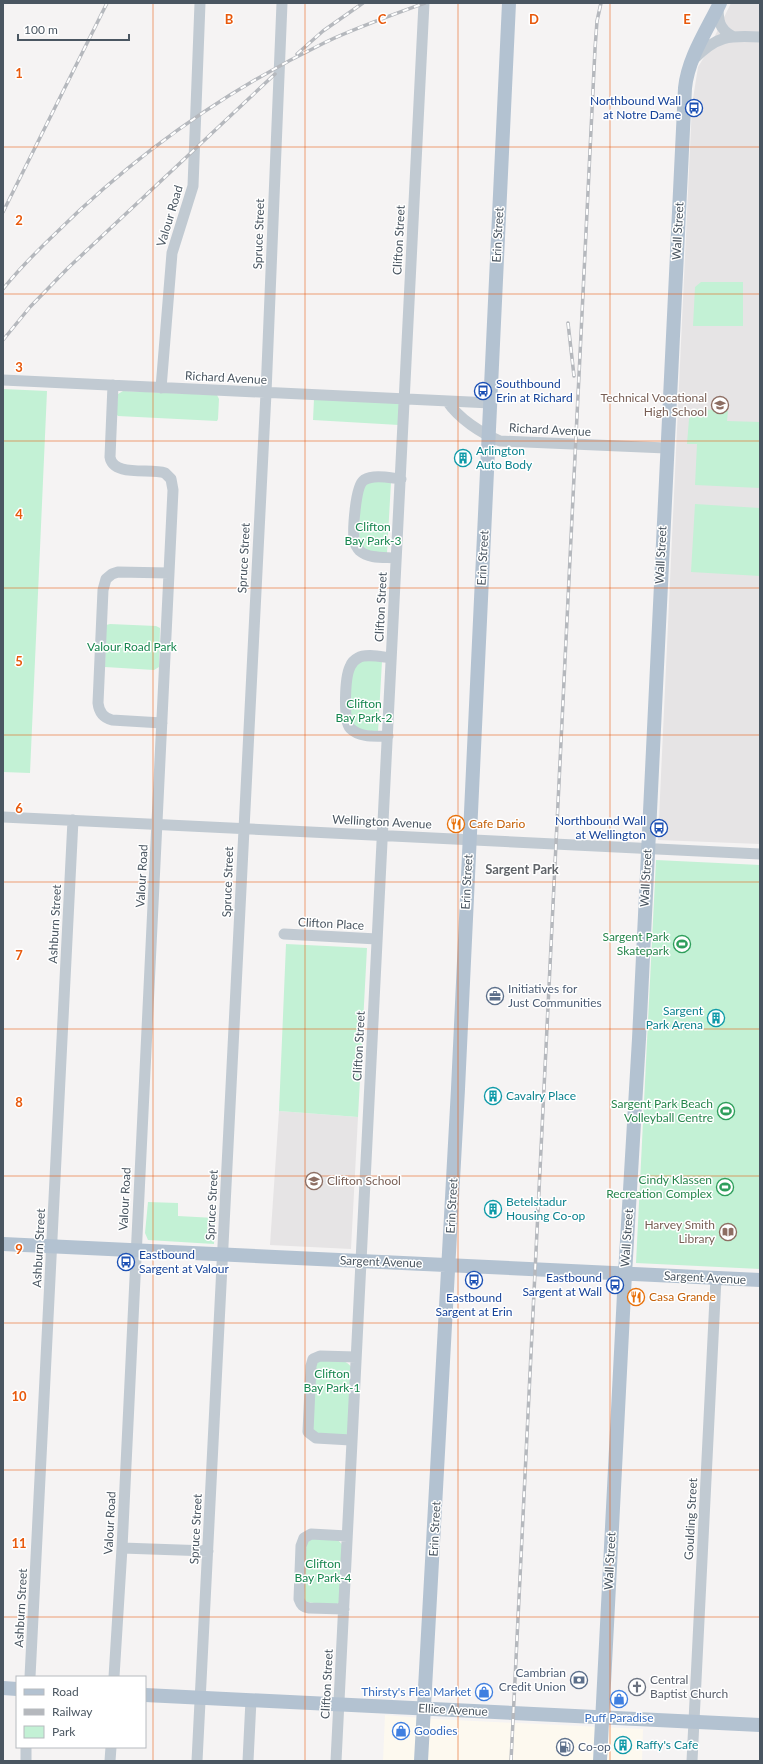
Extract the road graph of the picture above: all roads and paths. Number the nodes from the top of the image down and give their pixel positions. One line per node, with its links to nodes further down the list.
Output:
1 (200, 3): 11 (street, Valour Road)
2 (282, 3): 12 (street, Spruce Street)
3 (424, 3): 13 (street, Clifton Street)
4 (509, 3): 15 (main road, Erin Street)
5 (719, 5): 6 (street); 8 (main road, Wall Street)
6 (732, 36): 7 (street); 8 (street)
7 (760, 37)
8 (691, 63): 17 (main road, Wall Street)
9 (3, 380): 10 (street, Richard Avenue)
10 (113, 385): 11 (street, Richard Avenue); 20 (street, Valour Road)
11 (161, 388): 12 (street, Richard Avenue)
12 (266, 393): 13 (street, Richard Avenue); 27 (street, Spruce Street)
13 (405, 399): 14 (street, Richard Avenue); 18 (street, Clifton Street)
14 (447, 401): 15 (street, Richard Avenue); 16 (street, Richard Avenue)
15 (491, 404): 16 (main road, Erin Street)
16 (489, 436): 17 (street, Richard Avenue); 29 (main road, Erin Street)
17 (666, 448): 30 (main road, Wall Street)
18 (401, 479): 19 (street, Clifton Street); 19 (street, Clifton Street)
19 (396, 558): 21 (street, Clifton Street)
20 (169, 573): 22 (street, Valour Road); 22 (street)
21 (391, 658): 23 (street, Clifton Street); 23 (street, Clifton Street)
22 (162, 723): 26 (street, Valour Road)
23 (388, 736): 28 (street, Clifton Street)
24 (3, 817): 25 (street, Wellington Avenue)
25 (73, 820): 26 (street, Wellington Avenue); 35 (street, Ashburn Street)
26 (156, 824): 27 (street, Wellington Avenue); 36 (street, Valour Road)
27 (243, 828): 28 (street, Wellington Avenue); 37 (street, Spruce Street)
28 (384, 835): 29 (street, Wellington Avenue); 33 (street, Clifton Street)
29 (469, 840): 30 (street, Wellington Avenue); 39 (main road, Erin Street)
30 (647, 849): 31 (street, Wellington Avenue); 40 (main road, Wall Street)
31 (760, 854)
32 (284, 934): 33 (street, Clifton Place)
33 (377, 939): 38 (street, Clifton Street)
34 (3, 1244): 35 (main road, Sargent Avenue)
35 (52, 1246): 36 (main road, Sargent Avenue); 49 (street, Ashburn Street)
36 (136, 1251): 37 (main road, Sargent Avenue); 46 (street, Valour Road)
37 (223, 1255): 38 (main road, Sargent Avenue); 47 (street, Spruce Street)
38 (361, 1262): 39 (main road, Sargent Avenue); 43 (street, Clifton Street)
39 (448, 1265): 40 (main road, Sargent Avenue); 57 (main road, Erin Street)
40 (625, 1274): 41 (main road, Sargent Avenue); 58 (main road, Wall Street)
41 (716, 1278): 42 (main road, Sargent Avenue); 59 (street, Goulding Street)
42 (760, 1280)
43 (356, 1357): 44 (street, Clifton Street); 44 (street)
44 (351, 1440): 45 (street, Clifton Street)
45 (347, 1536): 48 (street, Clifton Street); 48 (street)
46 (122, 1548): 47 (street); 50 (street, Valour Road)
47 (208, 1551): 54 (street, Spruce Street)
48 (344, 1609): 56 (street, Clifton Street)
49 (30, 1676)
50 (114, 1676)
51 (3, 1688): 52 (main road)
52 (16, 1689)
53 (146, 1695): 54 (main road, Ellice Avenue)
54 (200, 1698): 55 (main road, Ellice Avenue); 65 (street, Spruce Street)
55 (251, 1700): 56 (main road, Ellice Avenue); 66 (street)
56 (339, 1704): 57 (main road, Ellice Avenue); 67 (street, Clifton Street)
57 (424, 1708): 58 (main road, Ellice Avenue); 68 (main road, Erin Street)
58 (602, 1717): 59 (main road, Ellice Avenue); 69 (main road, Wall Street)
59 (694, 1721): 60 (main road, Ellice Avenue); 70 (street, Goulding Street)
60 (760, 1725)
61 (26, 1748): 63 (street)
62 (111, 1748): 64 (street)
63 (26, 1761)
64 (110, 1761)
65 (197, 1761)
66 (248, 1761)
67 (336, 1761)
68 (421, 1761)
69 (600, 1761)
70 (692, 1761)

